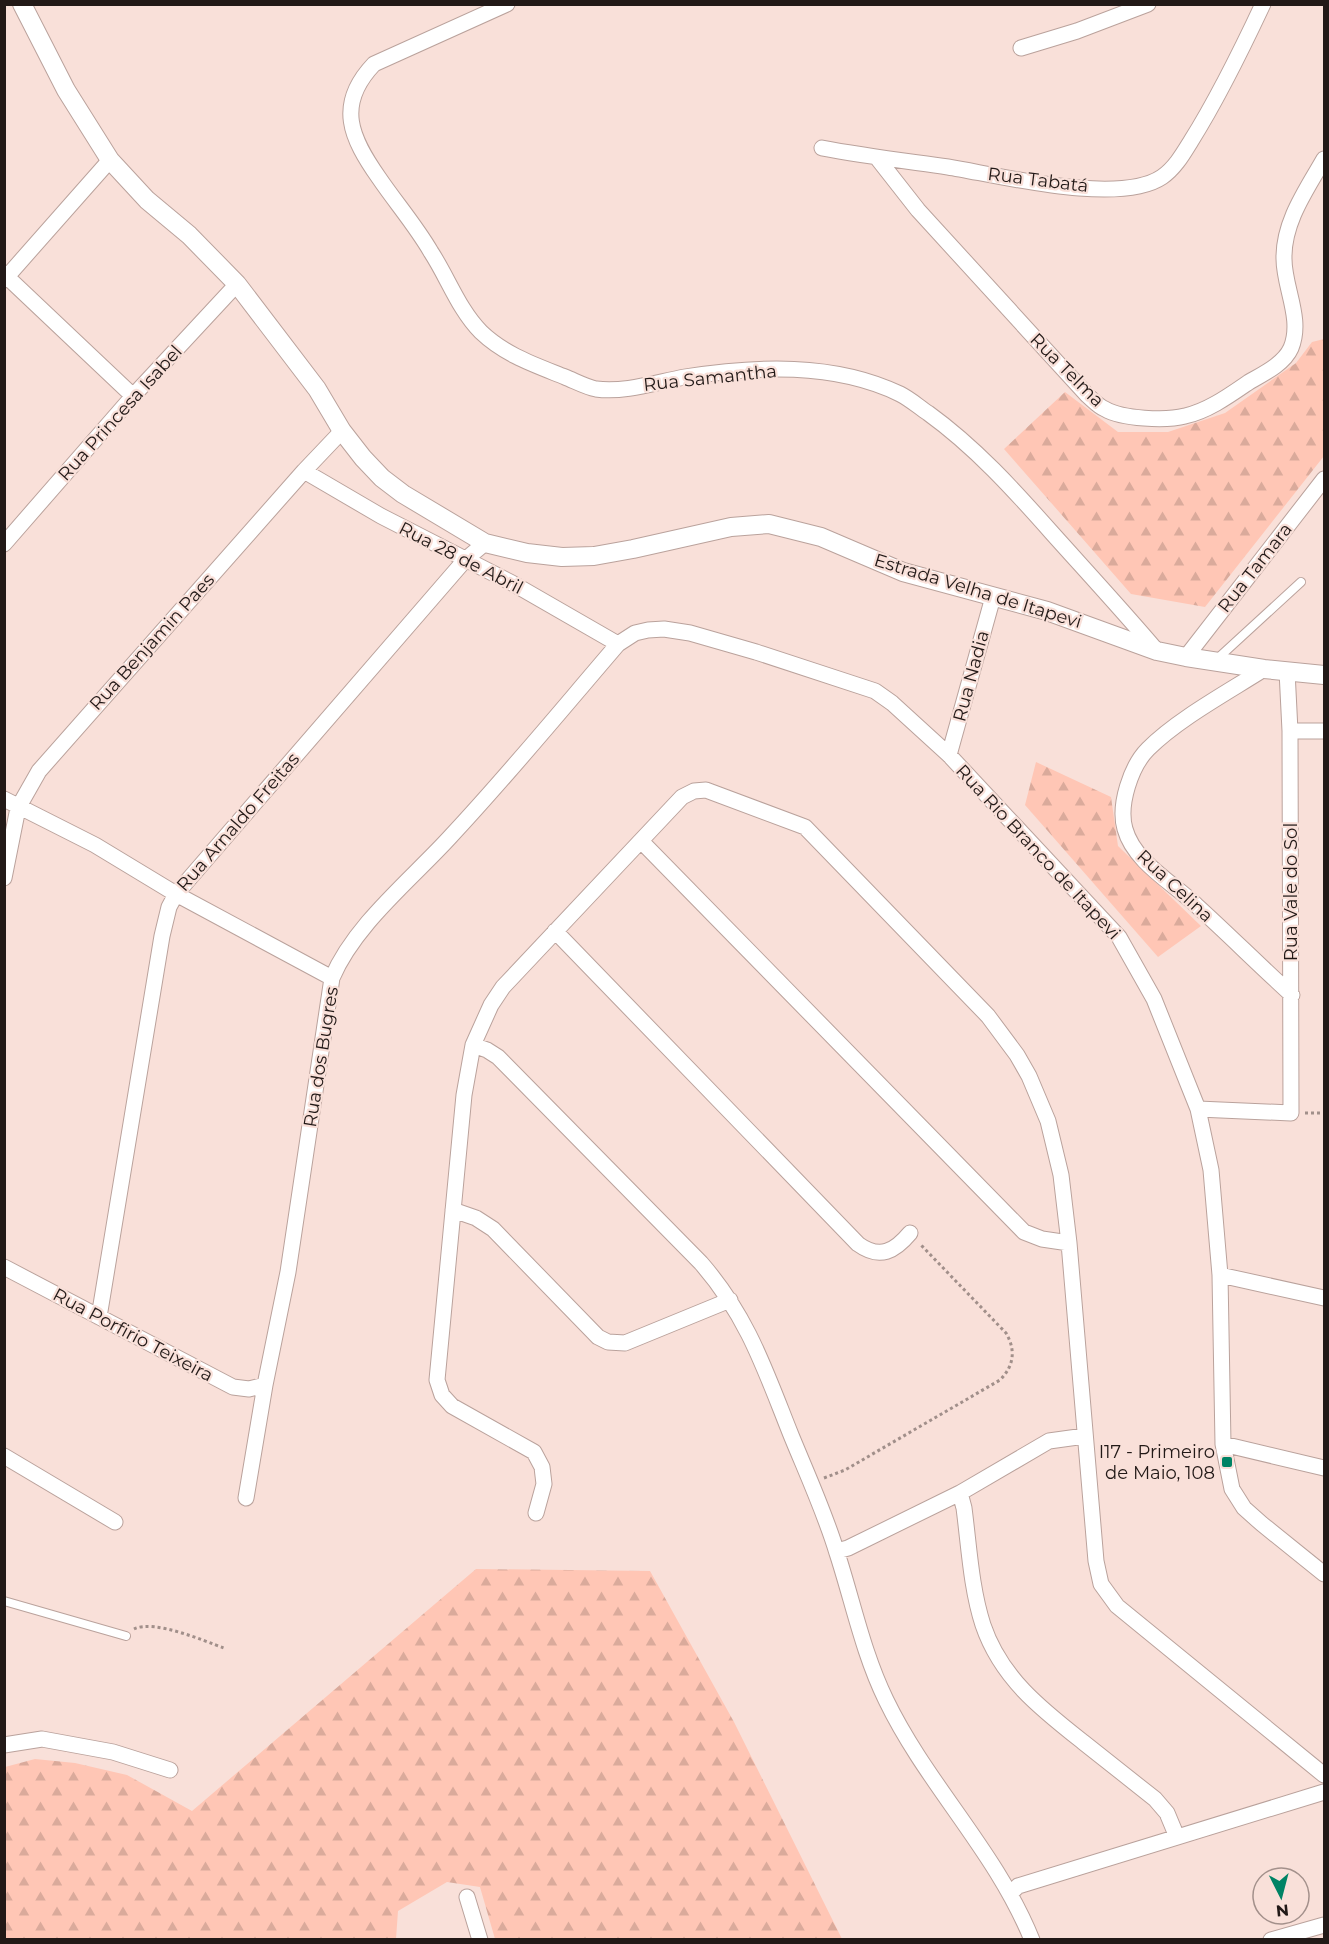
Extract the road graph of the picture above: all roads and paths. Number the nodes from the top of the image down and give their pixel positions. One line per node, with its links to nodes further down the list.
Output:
1 (22, 4): 9 (street, Estrada Velha de Itapevi)
2 (507, 4): 22 (street, Rua Samantha)
3 (1148, 4): 5 (street)
4 (1263, 4): 7 (street, Rua Tabatá)
5 (1021, 48)
6 (822, 148): 7 (street, Rua Tabatá)
7 (878, 159): 8 (street, Rua Telma)
8 (1324, 159)
9 (110, 160): 10 (street); 11 (street, Estrada Velha de Itapevi)
10 (6, 277): 12 (street)
11 (237, 284): 12 (street, Rua Princesa Isabel); 13 (street, Estrada Velha de Itapevi)
12 (133, 396): 17 (street, Rua Princesa Isabel)
13 (342, 431): 14 (street, Rua Benjamin Paes); 16 (street, Estrada Velha de Itapevi)
14 (304, 471): 18 (street, Rua 28 de Abril); 32 (street, Rua Benjamin Paes)
15 (1324, 479): 23 (street, Rua Tamara)
16 (485, 543): 18 (street, Rua Arnaldo Freitas); 20 (street, Estrada Velha de Itapevi)
17 (4, 544)
18 (465, 560): 21 (street, Rua 28 de Abril); 35 (street, Rua Arnaldo Freitas)
19 (1301, 582): 24 (lane)
20 (993, 597): 22 (street, Estrada Velha de Itapevi); 30 (street, Rua Nadia)
21 (618, 644): 30 (street, Rua Rio Branco de Itapevi); 37 (street, Rua dos Bugres)
22 (1157, 651): 23 (street, Estrada Velha de Itapevi)
23 (1186, 657): 24 (street, Estrada Velha de Itapevi)
24 (1216, 661): 25 (street, Estrada Velha de Itapevi)
25 (1264, 669): 26 (street, Estrada Velha de Itapevi); 38 (street, Rua Celina)
26 (1287, 670): 27 (street, Estrada Velha de Itapevi); 28 (street, Rua Vale do Sol)
27 (1324, 675)
28 (1290, 731): 29 (street); 38 (street, Rua Vale do Sol)
29 (1324, 731)
30 (949, 755): 40 (street, Rua Rio Branco de Itapevi)
31 (4, 800): 32 (street)
32 (18, 808): 34 (street, Rua Benjamin Paes); 35 (street)
33 (641, 841): 36 (street); 43 (street); 43 (street)
34 (4, 878)
35 (176, 894): 37 (street); 48 (street, Rua Arnaldo Freitas)
36 (555, 931): 39 (street); 42 (street)
37 (332, 978): 49 (street, Rua dos Bugres)
38 (1292, 995): 40 (street, Rua Vale do Sol)
39 (473, 1045): 41 (street); 47 (street)
40 (1198, 1109): 45 (street, Rua Rio Branco de Itapevi)
41 (453, 1210): 47 (street); 57 (street)
42 (910, 1233): 54 (path)
43 (1069, 1243): 50 (street)
44 (4, 1267): 48 (street, Rua Porfirio Teixeira)
45 (1220, 1275): 46 (street); 51 (street, Rua Rio Branco de Itapevi)
46 (1324, 1298)
47 (730, 1300): 54 (street)
48 (99, 1317): 49 (street, Rua Porfirio Teixeira)
49 (265, 1385): 56 (street, Rua dos Bugres)
50 (1085, 1436): 55 (street); 66 (street)
51 (1223, 1444): 53 (street); 60 (street, Rua Rio Branco de Itapevi)
52 (4, 1456): 58 (street)
53 (1324, 1468)
54 (811, 1483): 59 (street)
55 (960, 1493): 59 (street); 68 (street)
56 (246, 1498)
57 (536, 1514)
58 (115, 1522)
59 (837, 1551): 69 (street)
60 (1324, 1574)
61 (4, 1601): 62 (lane)
62 (126, 1636): 63 (path)
63 (224, 1648)
64 (4, 1745): 65 (street)
65 (170, 1770)
66 (1324, 1774)
67 (1324, 1792): 68 (street)
68 (1177, 1837): 69 (street)
69 (1010, 1894): 73 (street)
70 (467, 1897): 72 (street)
71 (1324, 1924): 74 (street)
72 (480, 1940)
73 (1032, 1940)
74 (1272, 1940)

